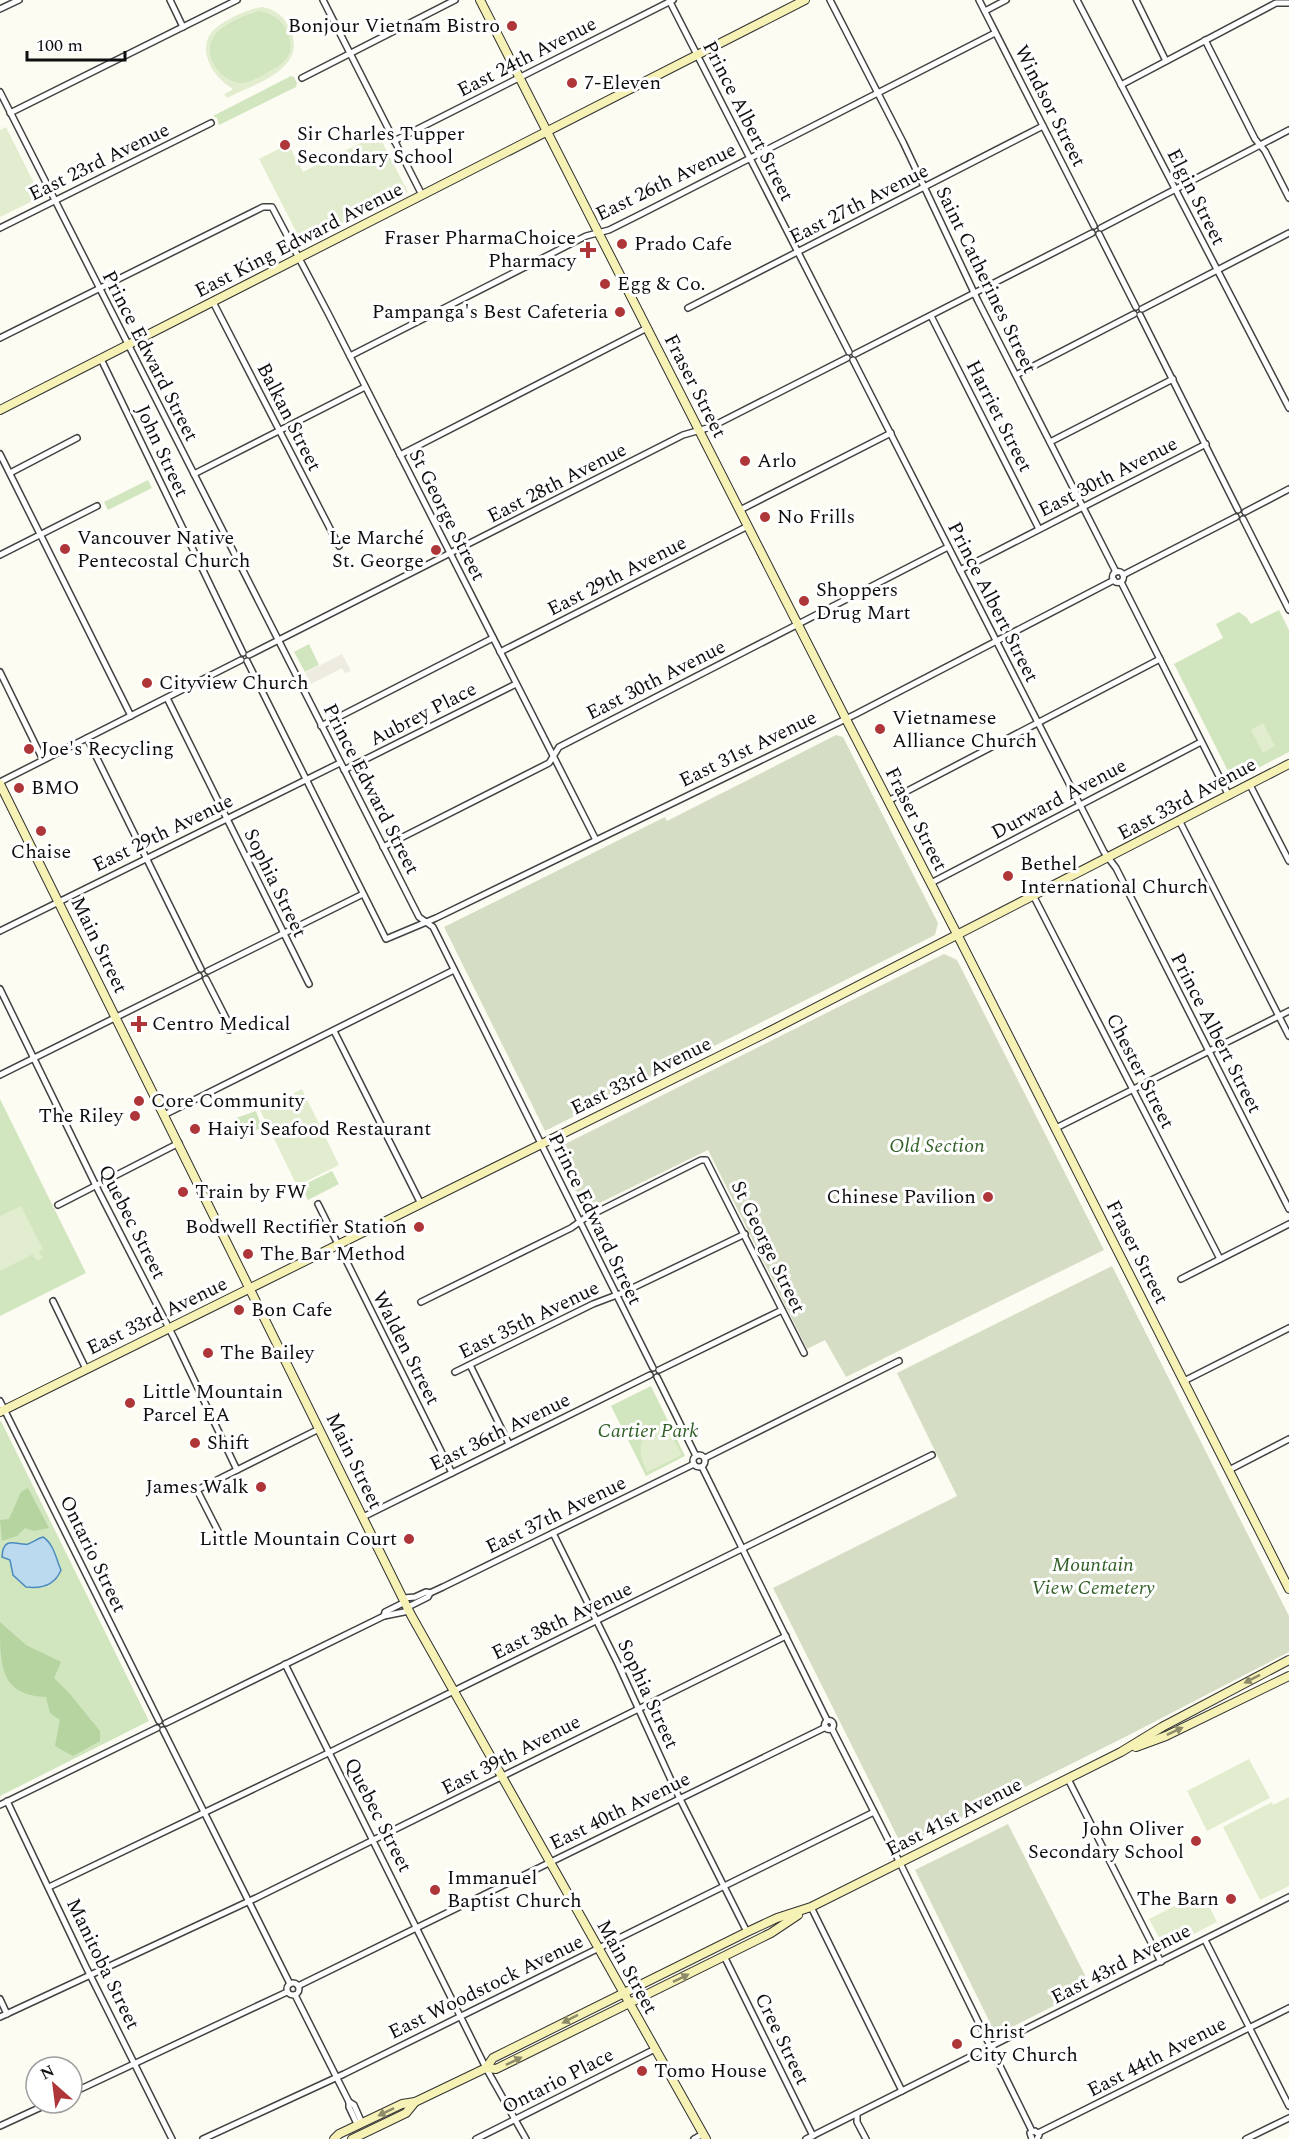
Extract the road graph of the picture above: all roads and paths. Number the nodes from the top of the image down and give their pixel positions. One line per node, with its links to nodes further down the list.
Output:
1 (19, 0): 15 (street)
2 (170, 0): 18 (street)
3 (237, 0): 18 (street)
4 (323, 0): 21 (street)
5 (455, 0): 21 (street)
6 (480, 0): 25 (main road, Fraser Street)
7 (805, 0): 22 (main road, East King Edward Avenue)
8 (830, 0): 28 (street, Saint Catherines Street)
9 (979, 0): 17 (street, Windsor Street)
10 (1006, 0): 17 (street)
11 (1077, 0): 26 (street, Elgin Street)
12 (1136, 0): 23 (street)
13 (671, 1): 22 (street, Prince Albert Street); 25 (street, East 24th Avenue)
14 (1286, 2): 16 (street); 20 (street)
15 (0, 9)
16 (1289, 10)
17 (985, 11): 19 (street, Windsor Street)
18 (183, 27): 29 (street)
19 (995, 33): 28 (street, East 26th Avenue); 31 (street, Windsor Street)
20 (1205, 40): 23 (street); 35 (street)
21 (350, 54): 24 (street); 34 (street)
22 (698, 55): 33 (main road, East King Edward Avenue); 36 (street, Prince Albert Street)
23 (1166, 61): 26 (street)
24 (302, 78)
25 (519, 78): 33 (main road, Fraser Street); 34 (street, East 24th Avenue)
26 (1121, 85): 38 (street, Elgin Street)
27 (0, 92): 29 (street, Prince Edward Street)
28 (877, 93): 36 (street, East 26th Avenue); 37 (street, Saint Catherines Street)
29 (10, 113): 41 (street, Prince Edward Street)
30 (211, 123): 41 (street, East 23rd Avenue)
31 (1043, 126): 37 (street, East 27th Avenue); 43 (street, Windsor Street)
32 (1289, 130): 35 (street, East 28th Avenue)
33 (547, 132): 39 (main road, East King Edward Avenue); 44 (main road, Fraser Street)
34 (394, 141): 39 (street)
35 (1260, 145): 38 (street, East 28th Avenue); 40 (street)
36 (750, 158): 44 (street, East 26th Avenue); 46 (street, Prince Albert Street)
37 (923, 188): 46 (street, East 27th Avenue); 50 (street, Saint Catherines Street)
38 (1176, 189): 43 (street, East 28th Avenue); 48 (street, Elgin Street)
39 (422, 195): 47 (main road, East King Edward Avenue)
40 (1289, 198)
41 (54, 201): 42 (street, East 23rd Avenue); 49 (street, Prince Edward Street)
42 (0, 228)
43 (1097, 230): 50 (street, East 28th Avenue); 53 (street, Windsor Street)
44 (598, 233): 55 (main road, Fraser Street); 58 (street, East 26th Avenue)
45 (1289, 233): 48 (street)
46 (798, 252): 52 (street, East 27th Avenue); 59 (street, Prince Albert Street)
47 (299, 259): 49 (street, St George Street); 51 (main road, East King Edward Avenue); 58 (street, St George Street)
48 (1216, 271): 53 (street); 65 (street, Elgin Street)
49 (98, 288): 56 (street); 57 (street, Prince Edward Street)
50 (974, 294): 54 (street, East 28th Avenue); 61 (street, Saint Catherines Street)
51 (213, 302): 57 (main road, East King Edward Avenue); 67 (street, Balkan Street)
52 (687, 308)
53 (1138, 311): 61 (street); 62 (street, Windsor Street)
54 (932, 316): 59 (street, East 28th Avenue); 84 (street, Harriet Street)
55 (647, 328): 66 (main road, Fraser Street); 73 (street)
56 (0, 338)
57 (128, 345): 60 (main road, East King Edward Avenue); 75 (street, Prince Edward Street)
58 (350, 356): 63 (street, St George Street)
59 (851, 356): 66 (street, East 28th Avenue); 68 (street, Prince Albert Street)
60 (102, 359): 64 (main road, East King Edward Avenue); 101 (street, John Street)
61 (1016, 375): 70 (street, Saint Catherines Street)
62 (1173, 379): 70 (street); 71 (street, Windsor Street)
63 (365, 387): 67 (street); 73 (street, St George Street)
64 (1, 406)
65 (1289, 408)
66 (699, 430): 79 (main road, Fraser Street); 88 (street, East 28th Avenue)
67 (279, 431): 75 (street); 86 (street, Balkan Street)
68 (891, 433): 79 (street); 87 (street, Prince Albert Street)
69 (77, 438): 74 (street)
70 (1050, 442): 78 (street, Saint Catherines Street)
71 (1206, 444): 78 (street, East 30th Avenue); 80 (street, Windsor Street)
72 (0, 454): 74 (street)
73 (400, 455): 88 (street, St George Street)
74 (10, 473): 85 (street)
75 (194, 474): 98 (street, Prince Edward Street)
76 (1289, 489): 81 (street)
77 (97, 506): 85 (street)
78 (1083, 507): 84 (street, East 30th Avenue); 91 (street, Saint Catherines Street)
79 (740, 510): 83 (main road, Fraser Street)
80 (1238, 510): 81 (street); 82 (street)
81 (1244, 515): 82 (street); 95 (street)
82 (1236, 517): 92 (street)
83 (748, 526): 96 (main road, Fraser Street); 100 (street, East 29th Avenue)
84 (1039, 529): 90 (street, East 30th Avenue)
85 (40, 534): 89 (street); 106 (street)
86 (339, 546)
87 (948, 547): 90 (street, Prince Albert Street); 96 (street, East 30th Avenue)
88 (450, 554): 97 (street, St George Street); 98 (street, East 28th Avenue)
89 (0, 555)
90 (960, 570): 99 (street, Prince Albert Street)
91 (1116, 572): 92 (street); 93 (street)
92 (1123, 575): 94 (street)
93 (1114, 580): 94 (street); 99 (street, East 31st Avenue)
94 (1121, 582): 102 (street)
95 (1289, 610)
96 (798, 624): 107 (main road, Fraser Street); 112 (street, East 30th Avenue)
97 (493, 638): 100 (street, St George Street); 109 (street)
98 (277, 641): 101 (street, East 28th Avenue); 109 (street, Prince Edward Street)
99 (997, 641): 107 (street, East 31st Avenue); 108 (street, Prince Albert Street)
100 (500, 652): 104 (street, St George Street)
101 (245, 657): 105 (street, East 28th Avenue); 117 (street, John Street)
102 (1160, 659): 108 (street); 111 (street)
103 (0, 672): 113 (street)
104 (516, 684): 112 (street, St George Street); 116 (street, Aubrey Place)
105 (167, 698): 106 (street, East 28th Avenue); 123 (street, Sophia Street)
106 (131, 716): 110 (street, East 28th Avenue)
107 (846, 718): 121 (main road, Fraser Street); 125 (street, East 31st Avenue)
108 (1038, 723): 121 (street); 122 (street, Prince Albert Street)
109 (321, 726): 114 (street, Prince Edward Street)
110 (87, 738): 113 (street, East 28th Avenue); 127 (street)
111 (1201, 742): 120 (street); 122 (street, Durward Avenue)
112 (553, 755): 125 (street, St George Street); 126 (street, East 30th Avenue)
113 (43, 760): 118 (street, East 28th Avenue)
114 (340, 763): 116 (street, Prince Edward Street); 117 (street, East 29th Avenue)
115 (1289, 764): 119 (main road, East 33rd Avenue)
116 (344, 770): 126 (street, Prince Edward Street)
117 (305, 780): 123 (street, East 29th Avenue); 131 (street, John Street)
118 (0, 783): 133 (main road, Main Street)
119 (1250, 785): 120 (main road, East 33rd Avenue); 129 (street)
120 (1228, 796): 124 (main road, East 33rd Avenue)
121 (888, 801): 130 (main road, Fraser Street)
122 (1080, 804): 128 (street, Prince Albert Street); 130 (street, Durward Avenue)
123 (227, 818): 127 (street, East 29th Avenue); 136 (street, Sophia Street)
124 (1180, 822): 128 (main road, East 33rd Avenue); 147 (street)
125 (596, 840): 134 (street, East 31st Avenue)
126 (383, 847): 134 (street, Prince Edward Street)
127 (147, 858): 133 (street, East 29th Avenue); 139 (street)
128 (1109, 858): 132 (main road, East 33rd Avenue); 152 (street, Prince Albert Street)
129 (1289, 861)
130 (931, 883): 137 (main road, Fraser Street)
131 (363, 894): 136 (street); 138 (street, John Street)
132 (1034, 897): 137 (main road, East 33rd Avenue); 155 (street, Chester Street)
133 (59, 902): 135 (street, East 29th Avenue); 148 (main road, Main Street)
134 (426, 922): 138 (street, East 31st Avenue); 140 (street, Prince Edward Street)
135 (0, 931)
136 (284, 934): 141 (street); 144 (street, Sophia Street)
137 (958, 936): 157 (main road, Fraser Street); 159 (main road, East 33rd Avenue)
138 (391, 939)
139 (201, 969): 141 (street); 142 (street)
140 (454, 970): 150 (street); 159 (street, Prince Edward Street)
141 (208, 971): 143 (street)
142 (199, 976): 143 (street); 148 (street)
143 (206, 979): 149 (street)
144 (309, 984)
145 (0, 989): 153 (street, Quebec Street)
146 (1289, 1011): 147 (street)
147 (1279, 1016): 151 (street); 152 (street)
148 (116, 1018): 153 (street); 156 (main road, Main Street)
149 (229, 1030)
150 (334, 1031): 156 (street); 162 (street)
151 (1289, 1036)
152 (1208, 1051): 155 (street); 164 (street, Prince Albert Street)
153 (35, 1059): 154 (street); 160 (street, Quebec Street)
154 (0, 1075)
155 (1132, 1090): 157 (street); 169 (street, Chester Street)
156 (165, 1115): 158 (main road, Main Street)
157 (1056, 1128): 186 (main road, Fraser Street)
158 (178, 1143): 160 (street); 171 (main road, Main Street)
159 (541, 1144): 162 (main road, East 33rd Avenue); 165 (street, Prince Edward Street)
160 (96, 1184): 163 (street); 176 (street, Quebec Street)
161 (318, 1204): 168 (street, Walden Street)
162 (421, 1204): 168 (main road, East 33rd Avenue)
163 (58, 1205)
164 (1289, 1209)
165 (579, 1221): 167 (street, St George Street); 172 (street, Prince Edward Street); 174 (street)
166 (1289, 1224): 169 (street)
167 (745, 1234): 172 (street, East 35th Avenue); 175 (street, St George Street)
168 (338, 1245): 171 (main road, East 33rd Avenue); 199 (street, Walden Street)
169 (1220, 1259): 170 (street)
170 (1181, 1278)
171 (251, 1287): 176 (main road, East 33rd Avenue); 189 (main road, Main Street)
172 (616, 1295): 180 (street, East 35th Avenue); 182 (street, Prince Edward Street)
173 (54, 1301): 181 (street)
174 (421, 1302)
175 (782, 1310): 178 (street, St George Street); 182 (street)
176 (169, 1328): 181 (main road, East 33rd Avenue); 197 (street, Quebec Street)
177 (1289, 1329): 186 (street)
178 (804, 1353)
179 (899, 1361): 194 (street)
180 (470, 1365): 183 (street, East 35th Avenue); 191 (street)
181 (86, 1369): 188 (main road, East 33rd Avenue)
182 (656, 1369): 184 (street); 185 (street)
183 (455, 1372)
184 (650, 1374): 185 (street); 191 (street, East 36th Avenue)
185 (657, 1377): 193 (street)
186 (1184, 1382): 198 (main road, Fraser Street)
187 (0, 1401): 188 (street, Ontario Street)
188 (2, 1410): 214 (street, Ontario Street)
189 (319, 1429): 197 (street); 200 (main road, Main Street)
190 (1289, 1439): 198 (street)
191 (510, 1444): 199 (street, East 36th Avenue)
192 (932, 1455): 203 (street, East 38th Avenue)
193 (696, 1456): 194 (street); 195 (street)
194 (705, 1458): 196 (street)
195 (694, 1464): 196 (street); 202 (street, East 37th Avenue)
196 (702, 1467): 203 (street)
197 (237, 1470): 201 (street)
198 (1229, 1470): 204 (main road, Fraser Street)
199 (452, 1473): 200 (street, East 36th Avenue)
200 (363, 1517): 205 (main road, Main Street)
201 (219, 1533)
202 (553, 1533): 205 (street, East 37th Avenue); 207 (street, Sophia Street)
203 (743, 1548): 207 (street, East 38th Avenue); 208 (street)
204 (1289, 1590)
205 (406, 1604): 206 (street, East 37th Avenue); 206 (street, East 37th Avenue); 212 (main road, Main Street)
206 (384, 1616): 210 (street, East 37th Avenue)
207 (597, 1620): 212 (street, East 38th Avenue); 213 (street, Sophia Street)
208 (786, 1636): 213 (street, East 39th Avenue); 216 (street)
209 (1289, 1660): 220 (main road, East 41st Avenue, one-way to 220)
210 (285, 1664): 215 (street, East 37th Avenue); 219 (street, Quebec Street)
211 (1289, 1676): 220 (main road, East 41st Avenue, one-way to 211)
212 (453, 1691): 219 (street, East 38th Avenue); 221 (main road, Main Street)
213 (639, 1708): 221 (street, East 39th Avenue); 223 (street, Sophia Street)
214 (159, 1721): 215 (street); 217 (street)
215 (166, 1723): 218 (street)
216 (828, 1725): 223 (street, East 40th Avenue); 226 (street)
217 (157, 1728): 218 (street); 224 (street)
218 (163, 1730): 227 (street)
219 (329, 1752): 227 (street, East 38th Avenue); 228 (street, Quebec Street)
220 (1121, 1752): 222 (main road, East 41st Avenue)
221 (501, 1776): 228 (street, East 39th Avenue); 229 (main road, Main Street)
222 (1068, 1779): 230 (main road, East 41st Avenue); 242 (street)
223 (680, 1798): 229 (street, East 40th Avenue); 231 (street, Sophia Street)
224 (7, 1801): 225 (street); 232 (street, Manitoba Street)
225 (0, 1805)
226 (874, 1812): 230 (street); 231 (street, East Woodstock Avenue)
227 (205, 1813): 232 (street, East 38th Avenue); 234 (street)
228 (373, 1840): 234 (street, East 39th Avenue); 237 (street, Quebec Street)
229 (550, 1863): 237 (street, East 40th Avenue); 240 (main road, Main Street)
230 (900, 1863): 235 (main road, East 41st Avenue); 256 (street)
231 (724, 1886): 238 (street, Sophia Street); 240 (street, East Woodstock Avenue)
232 (49, 1887): 243 (street, Manitoba Street)
233 (1289, 1897): 239 (street, East 43rd Avenue)
234 (249, 1901): 243 (street, East 39th Avenue); 244 (street)
235 (811, 1907): 236 (main road, East 41st Avenue); 262 (street)
236 (803, 1911): 238 (main road, East 41st Avenue); 241 (main road, East 41st Avenue)
237 (417, 1928): 245 (street, East 40th Avenue); 253 (street, Quebec Street)
238 (747, 1932): 247 (main road, East 41st Avenue)
239 (1204, 1940): 242 (street, East 43rd Avenue); 255 (street)
240 (598, 1948): 247 (main road, Main Street); 253 (street, East Woodstock Avenue)
241 (724, 1956): 250 (main road, East 41st Avenue, one-way to 241); 272 (street, Cree Street)
242 (1161, 1962): 256 (street, East 43rd Avenue)
243 (90, 1975): 252 (street, East 39th Avenue); 258 (street, Manitoba Street)
244 (290, 1984): 245 (street); 246 (street)
245 (298, 1986): 248 (street)
246 (287, 1992): 248 (street); 258 (street)
247 (622, 1993): 250 (main road, Main Street); 259 (main road, East 41st Avenue, one-way to 259)
248 (295, 1995): 260 (street)
249 (0, 1999): 252 (street)
250 (629, 2004): 257 (main road, Main Street); 259 (main road, East 41st Avenue, one-way to 250)
251 (1289, 2008): 255 (street, East 44th Avenue)
252 (7, 2014): 254 (street, East 39th Avenue)
253 (460, 2016): 259 (street, Quebec Street); 260 (street, East Woodstock Avenue)
254 (0, 2017)
255 (1250, 2028): 264 (street); 273 (street, East 44th Avenue)
256 (991, 2047): 262 (street, East 43rd Avenue); 273 (street)
257 (655, 2049): 268 (street, Ontario Place); 274 (main road, Main Street)
258 (134, 2063): 261 (street); 275 (street, Manitoba Street)
259 (486, 2068): 263 (main road, East 41st Avenue); 268 (street, Quebec Street)
260 (337, 2078): 269 (street); 276 (street, East Woodstock Avenue)
261 (84, 2087)
262 (902, 2091): 265 (street, East 43rd Avenue)
263 (415, 2102): 269 (main road, East 41st Avenue, one-way to 269); 271 (main road, East 41st Avenue)
264 (1289, 2106)
265 (857, 2114): 272 (street, East 43rd Avenue); 283 (street)
266 (25, 2115): 270 (street)
267 (1289, 2118): 284 (street)
268 (515, 2119): 279 (street, Ontario Place); 280 (street, Quebec Street)
269 (360, 2124): 277 (main road, East 41st Avenue)
270 (0, 2127)
271 (366, 2136): 278 (main road, East 41st Avenue)
272 (813, 2136): 282 (street, East 43rd Avenue)
273 (1033, 2136)
274 (705, 2137): 281 (street)
275 (172, 2139)
276 (203, 2139)
277 (334, 2139)
278 (352, 2139)
279 (476, 2139)
280 (526, 2139)
281 (694, 2139)
282 (806, 2139)
283 (866, 2139)
284 (1246, 2139)

